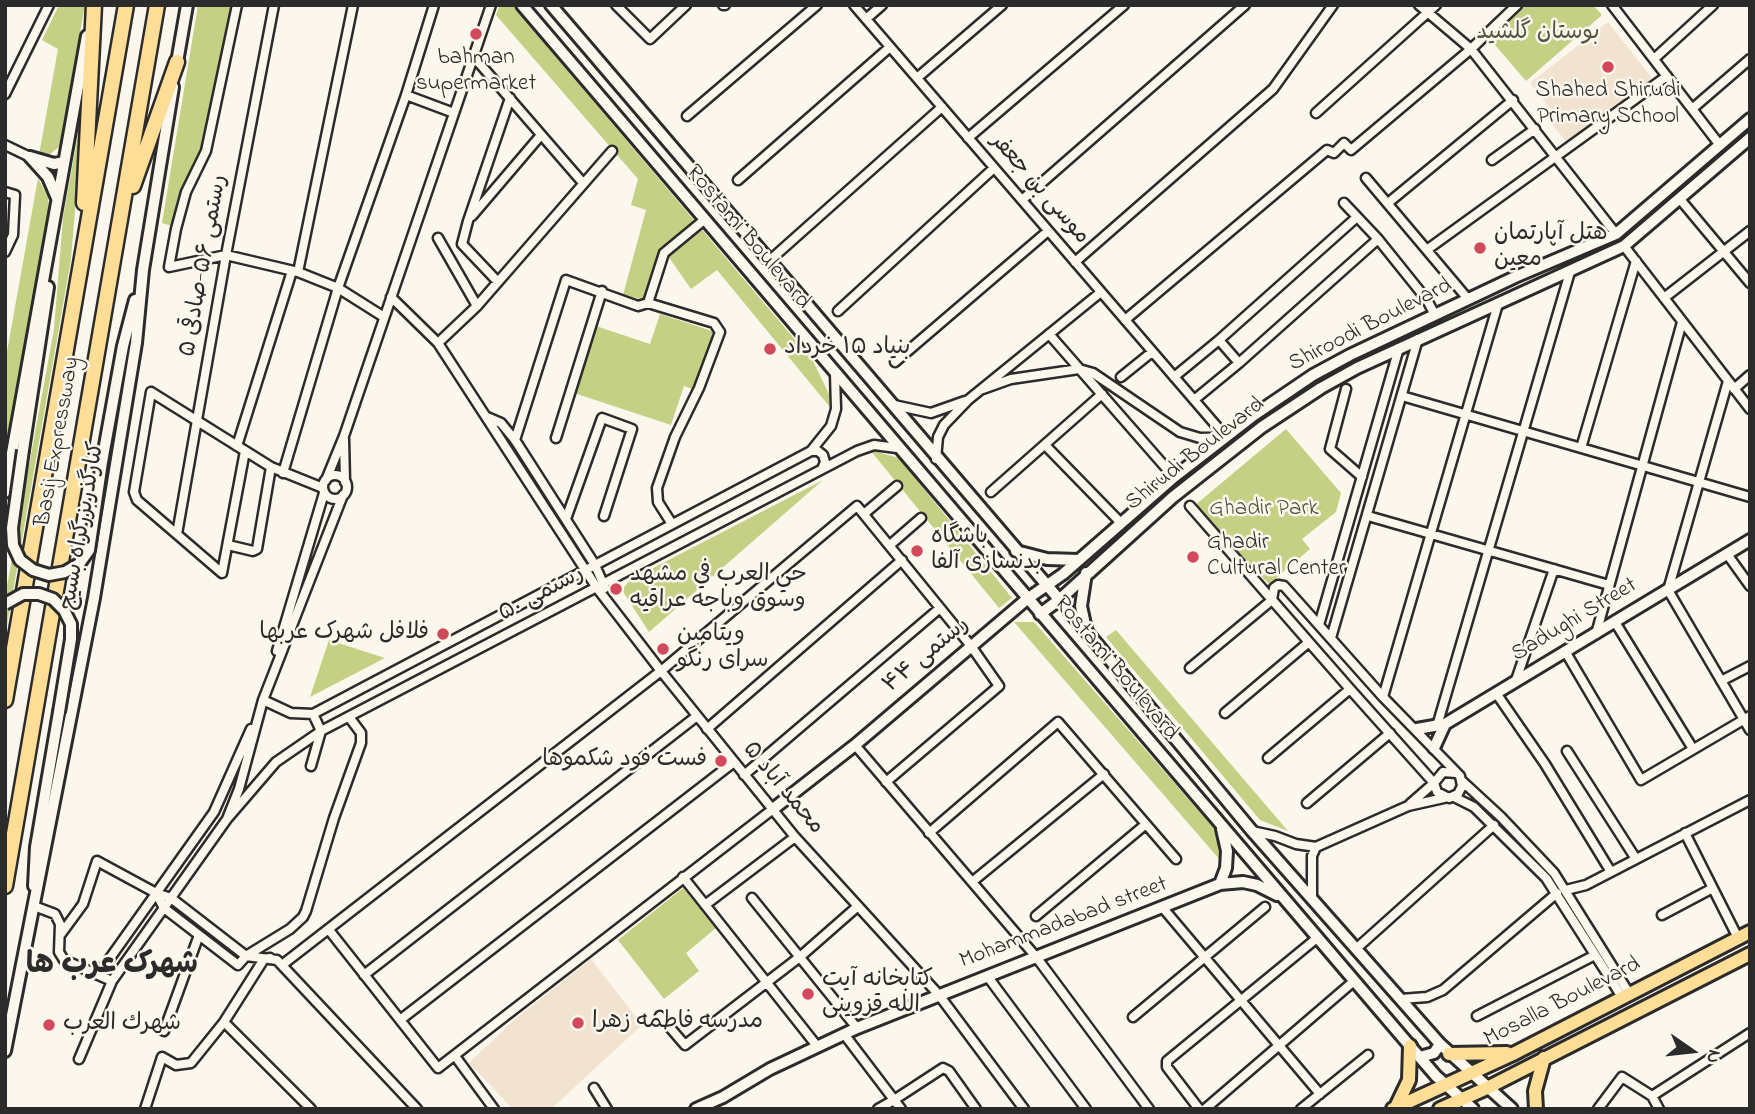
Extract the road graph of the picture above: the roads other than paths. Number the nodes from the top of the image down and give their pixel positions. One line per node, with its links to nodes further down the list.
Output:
1 (49, 5): 37 (street)
2 (93, 5): 57 (main road); 88 (highway)
3 (125, 5): 88 (highway, Basij Expressway)
4 (157, 5): 68 (highway, Basij Expressway)
5 (187, 5): 34 (main road, کنارگذربزرگراه بسیج)
6 (237, 5): 81 (street)
7 (274, 5): 81 (street, رستمی ۵۶-صادقی ۵)
8 (352, 5): 86 (street)
9 (434, 5): 38 (street)
10 (491, 5): 31 (street)
11 (522, 5): 71 (main road, Rostami Boulevard)
12 (551, 5): 82 (main road, Rostami Boulevard)
13 (616, 5): 14 (street)
14 (686, 5)
15 (817, 5): 45 (street)
16 (854, 5): 28 (street, موسی بن جعفر)
17 (882, 5): 28 (street)
18 (1002, 5): 36 (street)
19 (1124, 5): 49 (street)
20 (1245, 5): 65 (street)
21 (1333, 5): 84 (street)
22 (1419, 5): 27 (street)
23 (1436, 5): 27 (street)
24 (1517, 5): 30 (street)
25 (1713, 5): 32 (street)
26 (1617, 7): 32 (street)
27 (1428, 13): 30 (street); 44 (street)
28 (866, 19): 29 (street, موسی بن جعفر)
29 (890, 47): 36 (street, موسی بن جعفر); 60 (street)
30 (1471, 49): 40 (street); 103 (street)
31 (473, 56): 39 (street); 43 (street)
32 (1654, 59): 35 (street)
33 (1750, 59): 42 (street)
34 (177, 62): 68 (highway); 85 (main road, کنارگذربزرگراه بسیج)
35 (1667, 76): 42 (street); 54 (street)
36 (917, 78): 41 (street, موسی بن جعفر)
37 (5, 94)
38 (406, 95): 43 (street); 91 (street)
39 (510, 98): 48 (street); 70 (street)
40 (1513, 100): 47 (street); 67 (street)
41 (942, 107): 49 (street, موسی بن جعفر); 82 (street)
42 (1692, 109): 51 (street)
43 (454, 113): 94 (street)
44 (1316, 113)
45 (687, 116)
46 (1750, 119): 51 (main road, Shiroodi Boulevard)
47 (1535, 128): 54 (street); 56 (street)
48 (541, 135): 61 (street); 70 (street)
49 (968, 138): 58 (street, موسی بن جعفر)
50 (1750, 138): 63 (main road, Shirudi Boulevard)
51 (1719, 144): 74 (main road, Shiroodi Boulevard)
52 (6, 148): 55 (street)
53 (612, 151): 61 (street)
54 (1556, 155): 74 (street); 78 (street)
55 (30, 157): 57 (main road); 64 (main road)
56 (1493, 160)
57 (64, 162): 64 (main road)
58 (994, 168): 65 (street, موسی بن جعفر); 100 (street)
59 (1366, 178): 67 (street)
60 (738, 180)
61 (583, 183): 89 (street)
62 (5, 192): 80 (street)
63 (1679, 198): 77 (main road, Shirudi Boulevard); 79 (street)
64 (58, 200): 85 (main road, bridge); 153 (main road)
65 (1022, 200): 72 (street, موسی بن جعفر)
66 (1344, 203): 69 (street)
67 (1388, 203): 78 (street)
68 (121, 217): 257 (highway, Basij Expressway)
69 (1357, 217): 76 (street); 107 (street)
70 (468, 220): 89 (street)
71 (704, 220): 97 (street); 114 (main road, Rostami Boulevard)
72 (1048, 231): 84 (street, موسی بن جعفر); 111 (street)
73 (1750, 231): 79 (street)
74 (1616, 234): 96 (main road, Shiroodi Boulevard)
75 (438, 237): 99 (street)
76 (1378, 239): 101 (street); 112 (street)
77 (1624, 246): 83 (street); 87 (main road, Shirudi Boulevard)
78 (1428, 250): 96 (street)
79 (1724, 251): 90 (street); 95 (street)
80 (5, 252)
81 (226, 255): 86 (street); 129 (street, رستمی ۵۶-صادقی ۵)
82 (769, 261): 125 (main road, Rostami Boulevard)
83 (1636, 261): 95 (street); 138 (street)
84 (1075, 262): 93 (street, موسی بن جعفر)
85 (143, 270): 267 (main road, کنارگذربزرگراه بسیج)
86 (295, 272): 91 (street); 136 (street)
87 (1570, 272): 98 (main road, Shirudi Boulevard); 130 (street)
88 (80, 276): 209 (highway, Basij Expressway)
89 (498, 282): 99 (street)
90 (1750, 283)
91 (338, 288): 102 (street); 145 (street)
92 (602, 291): 97 (street); 133 (street); 134 (street)
93 (1101, 292): 103 (street, موسی بن جعفر); 105 (street)
94 (391, 297): 102 (street); 108 (street)
95 (1664, 298): 104 (street)
96 (1468, 299): 101 (main road, Shiroodi Boulevard)
97 (648, 303): 164 (street)
98 (1498, 304): 106 (main road, Shirudi Boulevard); 127 (street)
99 (477, 306): 108 (street)
100 (838, 311)
101 (1435, 315): 132 (main road, Shiroodi Boulevard)
102 (384, 317): 131 (street)
103 (1125, 320): 110 (street, موسی بن جعفر)
104 (1682, 322): 118 (street); 142 (street)
105 (1049, 334): 113 (street); 119 (street)
106 (1418, 339): 109 (main road, Shirudi Boulevard); 122 (street)
107 (1219, 341): 112 (street); 117 (street)
108 (438, 343): 128 (street)
109 (1399, 348): 147 (street); 179 (main road, Shirudi Boulevard)
110 (1153, 352): 116 (street); 117 (street, موسی بن جعفر)
111 (895, 362)
112 (1239, 363): 124 (street)
113 (1079, 369): 119 (street); 121 (street); 132 (street)
114 (835, 373): 137 (main road, Rostami Boulevard); 140 (street, رستمی ۵۰)
115 (1750, 375): 118 (street)
116 (1121, 377)
117 (1174, 377): 124 (street, موسی بن جعفر)
118 (1731, 385): 126 (street); 150 (street)
119 (983, 389): 123 (street)
120 (1346, 389): 147 (street)
121 (1102, 394): 135 (street); 146 (street)
122 (1402, 396): 127 (street); 160 (street)
123 (968, 400): 125 (street); 141 (street)
124 (1194, 400): 132 (street, موسی بن جعفر)
125 (892, 404): 141 (main road, Rostami Boulevard)
126 (1750, 409)
127 (1466, 414): 130 (street); 166 (street)
128 (486, 416): 134 (street); 178 (street)
129 (198, 421): 136 (street); 165 (street, رستمی ۵۶-صادقی ۵); 165 (street)
130 (1524, 431): 138 (street); 171 (street)
131 (344, 436): 149 (street); 152 (street)
132 (1226, 437): 146 (main road, Shiroodi Boulevard)
133 (556, 438)
134 (515, 440): 162 (street)
135 (1045, 445): 154 (street); 163 (street)
136 (237, 446): 139 (street)
137 (897, 447): 144 (street, رستمی ۵۰); 180 (main road, Rostami Boulevard)
138 (1581, 448): 142 (street)
139 (246, 451): 143 (street); 168 (street)
140 (811, 451): 144 (street); 164 (street, رستمی ۵۰)
141 (936, 459): 170 (main road, Rostami Boulevard)
142 (1643, 466): 150 (street); 181 (street)
143 (271, 467): 145 (street); 168 (street)
144 (822, 469): 182 (street, رستمی ۵۰)
145 (283, 473): 152 (street)
146 (1174, 477): 163 (main road, Shiroodi Boulevard)
147 (1362, 477): 193 (street)
148 (5, 479): 153 (street)
149 (345, 482): 152 (street); 155 (street)
150 (1699, 482): 156 (street); 185 (street)
151 (897, 486): 158 (street)
152 (324, 487): 155 (street); 210 (street)
153 (5, 492)
154 (991, 492)
155 (344, 495): 210 (street)
156 (1750, 497)
157 (1190, 506): 188 (street)
158 (865, 513): 169 (street); 202 (street)
159 (604, 516): 162 (street)
160 (1368, 516): 166 (street); 196 (street)
161 (921, 518): 169 (street)
162 (566, 519): 176 (street)
163 (1118, 520): 174 (main road, Shiroodi Boulevard)
164 (672, 524): 176 (street, رستمی ۵۰)
165 (177, 534): 168 (street)
166 (1432, 534): 171 (street); 207 (street)
167 (1750, 539): 172 (main road, Sadughi Street)
168 (228, 545)
169 (890, 545): 173 (street)
170 (1016, 551): 174 (main road); 175 (main road, Rostami Boulevard)
171 (1490, 551): 177 (street); 219 (street)
172 (1727, 554): 183 (street); 185 (main road, Sadughi Street)
173 (902, 560): 190 (street); 220 (street)
174 (1079, 560): 184 (main road, Shiroodi Boulevard)
175 (1025, 562): 180 (main road); 184 (main road, Rostami Boulevard)
176 (595, 565): 178 (street, رستمی ۵۰); 182 (street)
177 (1554, 569): 181 (street); 203 (street)
178 (586, 570): 182 (street); 214 (street, رستمی ۵۰)
179 (1086, 573): 187 (main road, Shirudi Boulevard); 194 (main road)
180 (1006, 574): 186 (main road, Rostami Boulevard)
181 (1609, 585): 195 (street)
182 (601, 586): 202 (street, محمد آباد ۵); 216 (street, رستمی ۵۰)
183 (1750, 586)
184 (1047, 587): 186 (main road, Shiroodi Boulevard); 187 (main road, Rostami Boulevard)
185 (1668, 590): 192 (main road, Sadughi Street); 204 (street)
186 (1027, 598): 191 (main road, Rostami Boulevard); 198 (main road, رستمی ۴۴)
187 (1059, 600): 191 (main road, Shirudi Boulevard); 194 (main road, Rostami Boulevard)
188 (1272, 600): 193 (street); 197 (street); 201 (street)
189 (5, 604): 267 (main road, bridge)
190 (940, 608): 198 (street); 233 (street)
191 (1040, 614): 212 (main road, Rostami Boulevard)
192 (1615, 622): 195 (main road, Sadughi Street); 227 (street)
193 (1319, 625): 196 (street)
194 (1087, 632): 208 (main road, Rostami Boulevard)
195 (1596, 634): 199 (main road, Sadughi Street)
196 (1331, 638): 207 (street)
197 (1309, 642): 205 (street); 213 (street)
198 (971, 646): 225 (main road, رستمی ۴۴); 235 (street)
199 (1566, 651): 203 (main road, Sadughi Street); 227 (street)
200 (1750, 666): 204 (street)
201 (1190, 668)
202 (661, 671): 215 (street, محمد آباد ۵); 274 (street)
203 (1516, 680): 206 (main road, Sadughi Street)
204 (1721, 681): 217 (street)
205 (1350, 689): 218 (street); 229 (street)
206 (1496, 693): 219 (main road, Sadughi Street); 253 (street)
207 (1383, 696): 211 (street)
208 (1143, 699): 212 (main road); 246 (main road, Rostami Boulevard)
209 (5, 700)
210 (263, 701): 214 (street); 242 (street); 260 (street)
211 (1395, 710): 218 (street); 221 (street)
212 (1123, 711): 245 (main road, Rostami Boulevard)
213 (1225, 713)
214 (313, 714): 223 (street)
215 (697, 716): 220 (street, محمد آباد ۵); 289 (street)
216 (348, 717): 223 (street, رستمی ۵۰); 282 (street)
217 (1747, 718): 222 (street); 227 (street)
218 (1381, 723): 224 (street)
219 (1441, 725): 221 (main road); 226 (main road)
220 (707, 729): 230 (street, محمد آباد ۵)
221 (1416, 729): 226 (street)
222 (1750, 730)
223 (321, 732): 231 (street); 242 (street, رستمی ۵۰)
224 (1390, 733): 236 (street); 239 (street)
225 (855, 745): 235 (street); 241 (main road, رستمی ۴۴)
226 (1434, 748): 234 (street)
227 (1693, 749)
228 (1567, 751): 252 (street)
229 (1268, 758)
230 (734, 762): 233 (street, محمد آباد ۵); 302 (street)
231 (311, 766)
232 (1104, 774): 243 (street); 247 (street); 255 (street)
233 (744, 775): 241 (street, محمد آباد ۵)
234 (1459, 777): 236 (street); 237 (street); 259 (street)
235 (886, 782): 247 (street)
236 (1434, 783): 237 (street); 240 (street)
237 (1449, 797): 240 (street); 244 (street)
238 (1750, 800): 248 (street)
239 (1307, 803)
240 (1408, 806): 250 (street)
241 (773, 809): 249 (street, محمد آباد ۵); 254 (street)
242 (227, 819): 263 (street)
243 (1146, 824): 251 (street); 273 (street)
244 (1494, 825): 261 (street); 279 (street)
245 (1222, 827): 256 (main road); 262 (main road, Rostami Boulevard)
246 (1252, 831): 250 (street); 265 (main road, Rostami Boulevard)
247 (929, 832): 255 (street)
248 (1685, 833): 252 (street); 258 (street)
249 (795, 837): 266 (street); 268 (street, محمد آباد ۵)
250 (1316, 847): 265 (street)
251 (1176, 859)
252 (1636, 859): 253 (street)
253 (1611, 872): 259 (street)
254 (683, 877): 266 (street); 316 (street)
255 (972, 882): 285 (street)
256 (1220, 884): 262 (main road); 271 (main road, Mohammadabad street)
257 (5, 886)
258 (1712, 889): 272 (street); 277 (street)
259 (1566, 890): 295 (street)
260 (156, 893): 263 (street); 270 (street); 275 (street); 288 (street)
261 (1557, 893): 280 (street); 296 (street)
262 (1282, 897): 278 (main road, Rostami Boulevard)
263 (171, 898): 270 (street); 282 (street)
264 (752, 898): 283 (street)
265 (1312, 898): 279 (main road, Rostami Boulevard)
266 (705, 905): 293 (street)
267 (34, 906): 275 (street); 312 (main road, کنارگذربزرگراه بسیج)
268 (858, 906): 283 (street); 294 (street, محمد آباد ۵)
269 (1265, 907): 286 (street)
270 (164, 908): 276 (street); 291 (street)
271 (1163, 908): 285 (main road, Mohammadabad street); 286 (street)
272 (1662, 915)
273 (1036, 916)
274 (329, 930): 287 (street); 289 (street)
275 (61, 934): 288 (street)
276 (199, 935): 282 (street); 305 (street)
277 (1744, 935): 295 (main road, Mosalla Boulevard)
278 (1317, 938): 292 (main road, Rostami Boulevard); 297 (street)
279 (1357, 948): 296 (main road, Rostami Boulevard)
280 (1595, 955): 295 (street); 300 (street)
281 (1750, 955): 298 (main road, Mosalla Boulevard)
282 (246, 956): 284 (street)
283 (800, 956): 293 (street); 304 (street)
284 (270, 958): 287 (street); 303 (street)
285 (1037, 958): 290 (main road, Mohammadabad street); 342 (street)
286 (1205, 958): 297 (street); 301 (street)
287 (282, 965): 332 (street)
288 (98, 975): 291 (street)
289 (364, 975): 302 (street)
290 (988, 976): 294 (main road, Mohammadabad street); 341 (street)
291 (112, 981): 319 (street)
292 (1354, 981): 309 (street); 311 (main road, Rostami Boulevard)
293 (767, 982): 299 (street); 310 (street)
294 (939, 995): 304 (main road, Mohammadabad street); 340 (street, محمد آباد ۵)
295 (1625, 995): 298 (main road); 313 (main road, Mosalla Boulevard)
296 (1401, 999): 308 (main road, Rostami Boulevard)
297 (1241, 1001): 309 (street); 343 (street)
298 (1641, 1009): 318 (main road, Mosalla Boulevard)
299 (660, 1016)
300 (1477, 1016)
301 (1133, 1017)
302 (400, 1020): 316 (street)
303 (224, 1022): 330 (street); 331 (street)
304 (857, 1028): 307 (main road, Mohammadabad street)
305 (164, 1031)
306 (1750, 1033): 325 (street)
307 (844, 1034): 310 (main road, Mohammadabad street); 327 (street)
308 (1440, 1044): 314 (main road, Rostami Boulevard); 317 (main road)
309 (1278, 1045): 324 (street); 344 (street)
310 (817, 1046): 326 (main road, Mohammadabad street)
311 (1410, 1046): 317 (main road, Rostami Boulevard); 329 (main road)
312 (5, 1051)
313 (1515, 1053): 314 (main road); 320 (main road, Mosalla Boulevard)
314 (1449, 1054): 320 (main road, Rostami Boulevard)
315 (1367, 1055): 324 (street)
316 (455, 1056): 333 (street)
317 (1420, 1057): 321 (main road, Rostami Boulevard)
318 (1544, 1058): 323 (main road, Mosalla Boulevard); 349 (main road)
319 (79, 1059)
320 (1470, 1073): 321 (main road, Mosalla Boulevard); 323 (main road, Rostami Boulevard)
321 (1447, 1085): 328 (main road, Rostami Boulevard); 329 (main road, Mosalla Boulevard)
322 (594, 1088): 334 (street)
323 (1488, 1088): 328 (main road, Mosalla Boulevard); 348 (main road, Rostami Boulevard)
324 (1320, 1094): 345 (street)
325 (1652, 1096): 350 (street); 351 (street)
326 (723, 1097): 335 (main road, Mohammadabad street); 336 (main road)
327 (894, 1100): 337 (street); 338 (street); 339 (street)
328 (1462, 1100): 346 (main road, Mosalla Boulevard); 347 (main road, Rostami Boulevard)
329 (1394, 1108)
330 (145, 1109)
331 (311, 1109)
332 (417, 1109)
333 (494, 1109)
334 (607, 1109)
335 (696, 1109)
336 (731, 1109)
337 (878, 1109)
338 (901, 1109)
339 (976, 1109)
340 (1024, 1109)
341 (1086, 1109)
342 (1149, 1109)
343 (1199, 1109)
344 (1205, 1109)
345 (1301, 1109)
346 (1440, 1109)
347 (1473, 1109)
348 (1512, 1109)
349 (1536, 1109)
350 (1598, 1109)
351 (1660, 1109)

